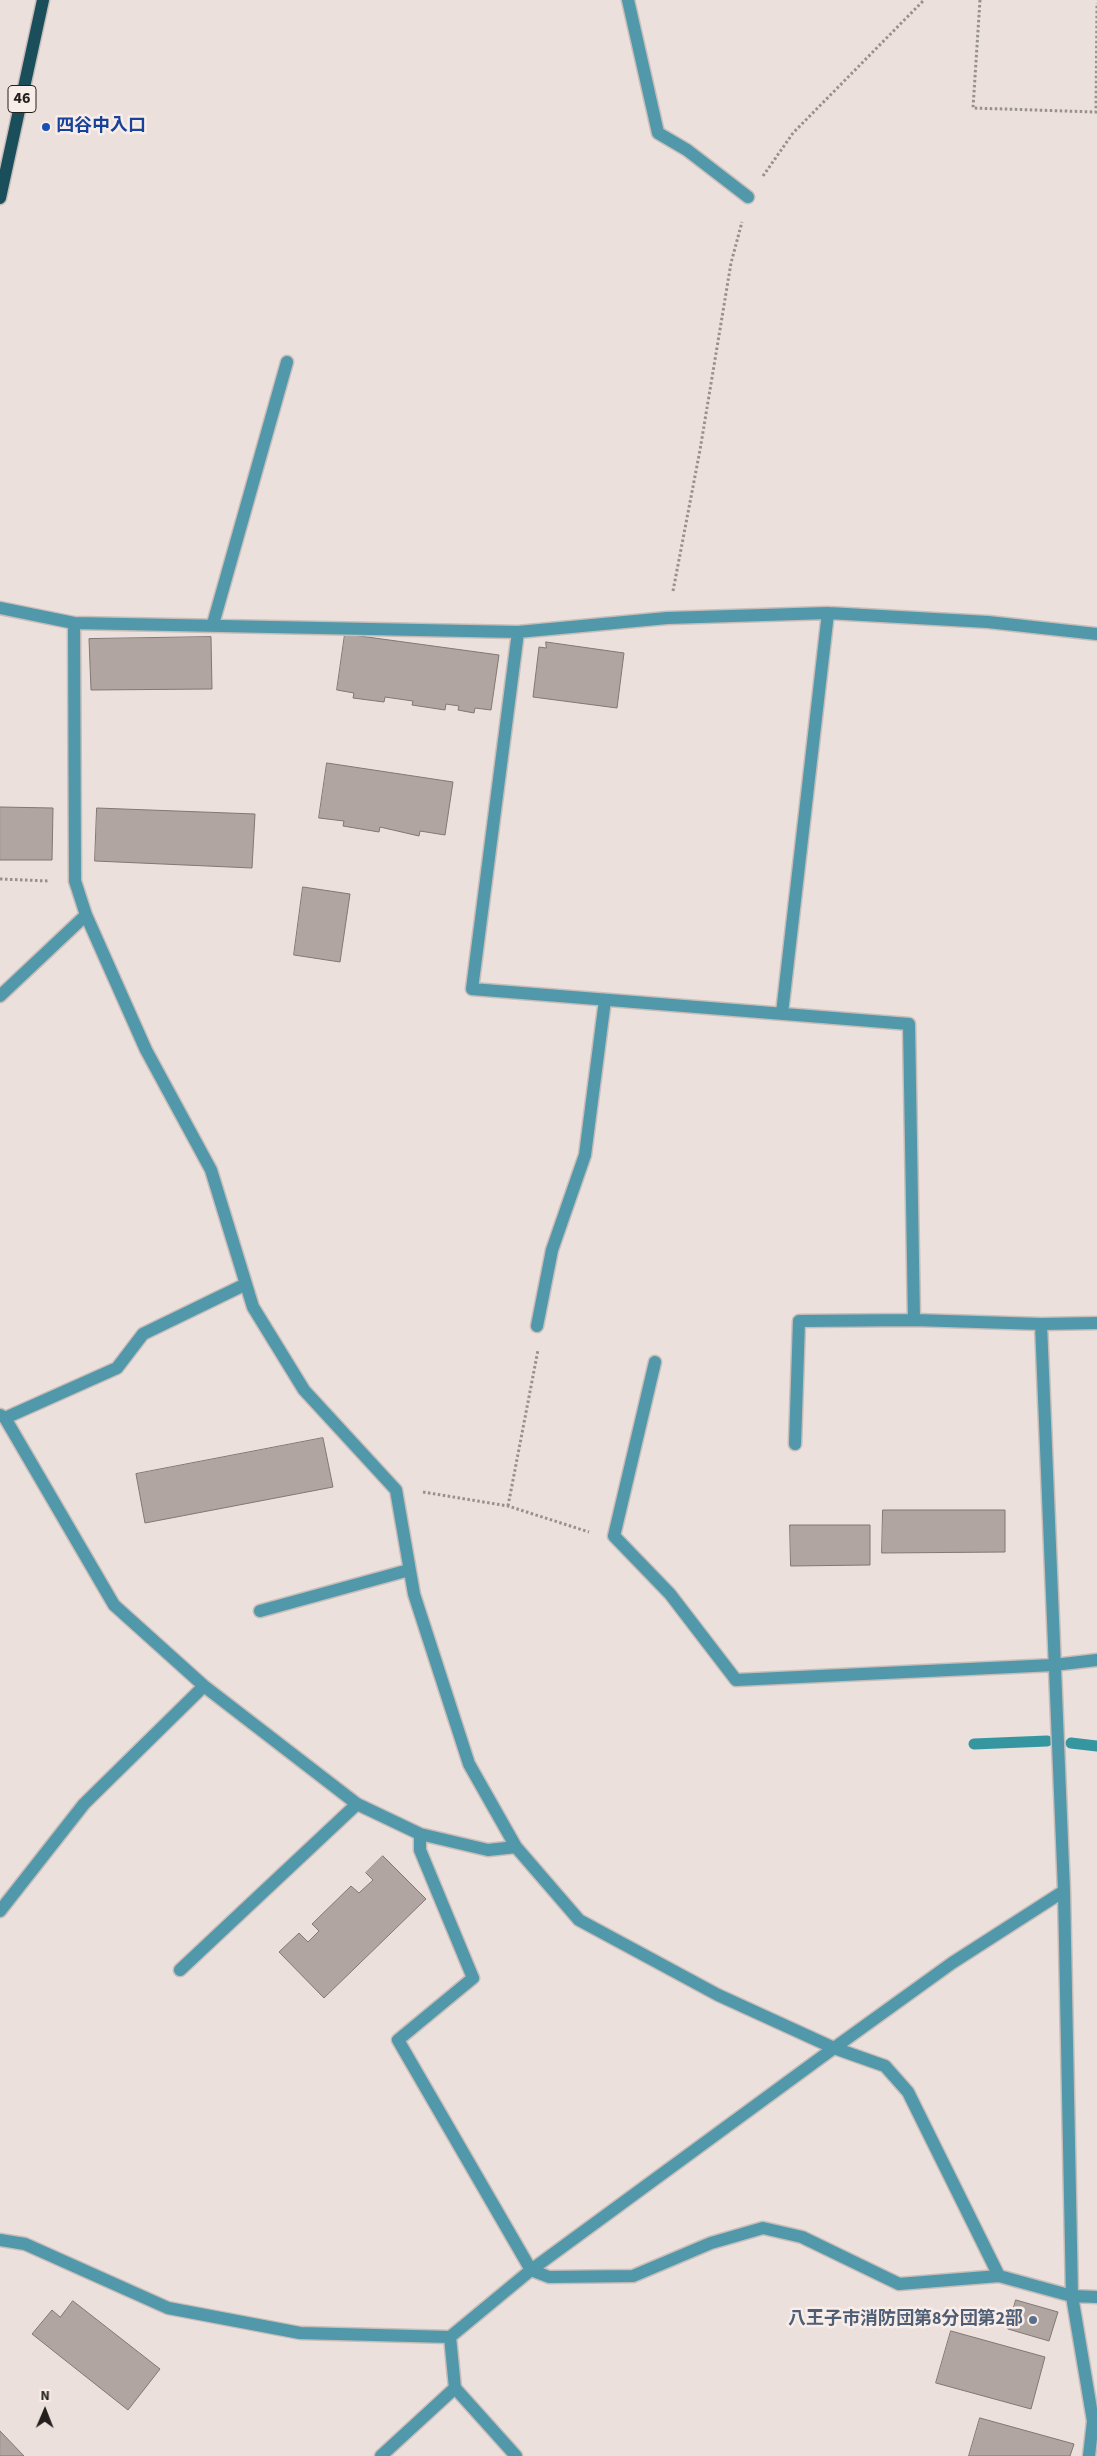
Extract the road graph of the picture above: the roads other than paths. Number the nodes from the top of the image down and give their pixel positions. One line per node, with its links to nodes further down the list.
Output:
1 (43, 0): 4 (main road, 46)
2 (628, 0): 3 (street)
3 (748, 197)
4 (0, 198)
5 (288, 362): 9 (street)
6 (0, 608): 8 (street)
7 (828, 613): 10 (street); 11 (street); 15 (street)
8 (74, 623): 9 (street); 12 (street)
9 (214, 624): 10 (street)
10 (518, 632): 14 (street)
11 (1097, 634)
12 (86, 915): 13 (street); 16 (street)
13 (0, 996)
14 (605, 1000): 15 (street); 20 (street)
15 (782, 1013): 17 (street)
16 (246, 1284): 22 (street); 24 (street)
17 (914, 1320): 19 (street); 23 (street)
18 (1097, 1322): 19 (street)
19 (1041, 1324): 27 (street)
20 (537, 1326)
21 (655, 1362): 27 (street)
22 (2, 1417): 28 (street)
23 (795, 1444)
24 (409, 1570): 25 (street); 31 (street)
25 (260, 1611)
26 (1097, 1660): 27 (street)
27 (1054, 1665): 32 (street)
28 (204, 1686): 29 (street); 33 (street)
29 (357, 1804): 30 (street); 34 (street)
30 (420, 1834): 31 (street); 37 (street)
31 (516, 1846): 35 (street)
32 (1064, 1891): 35 (street); 39 (street)
33 (0, 1912)
34 (180, 1970)
35 (834, 2048): 37 (street); 38 (street)
36 (0, 2240): 41 (street)
37 (531, 2270): 38 (street); 41 (street)
38 (999, 2276): 39 (street)
39 (1072, 2296): 40 (street); 45 (street)
40 (1097, 2297)
41 (450, 2337): 42 (street)
42 (455, 2388): 43 (street); 44 (street)
43 (381, 2456)
44 (516, 2456)
45 (1089, 2456)

